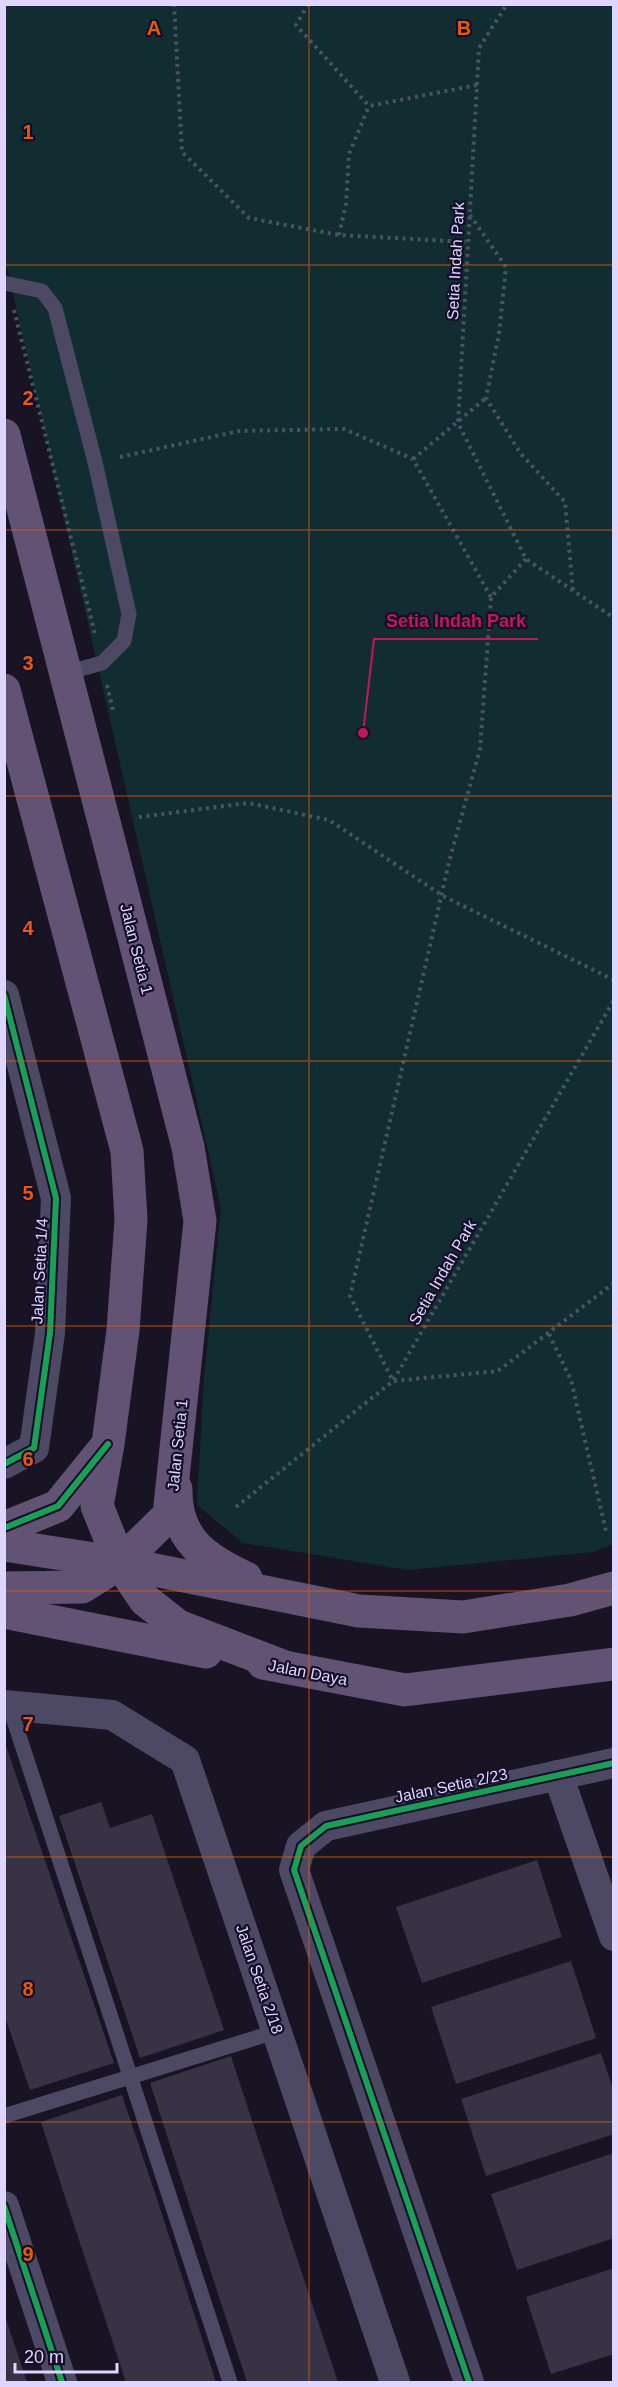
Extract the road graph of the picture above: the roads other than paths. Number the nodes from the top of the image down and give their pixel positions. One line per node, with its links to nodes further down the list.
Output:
1 (6, 283): 3 (lane)
2 (4, 435): 3 (main road, Jalan Setia 1)
3 (66, 673): 7 (main road, Jalan Setia 1)
4 (4, 690): 6 (main road)
5 (4, 995): 8 (street, Jalan Setia 1/4)
6 (108, 1444): 9 (main road); 11 (main road)
7 (177, 1453): 11 (main road, Jalan Setia 1); 14 (main road)
8 (4, 1464)
9 (4, 1528)
10 (4, 1545): 11 (main road)
11 (120, 1563): 12 (main road, Jalan Setia 1); 14 (main road); 17 (main road)
12 (4, 1588)
13 (614, 1588): 14 (main road)
14 (289, 1597)
15 (4, 1612): 17 (main road, Jalan Daya)
16 (614, 1664): 17 (main road, Jalan Daya)
17 (285, 1667)
18 (7, 1705): 22 (street, Jalan Setia 2/18); 23 (lane)
19 (614, 1763): 20 (street, Jalan Setia 2/23)
20 (558, 1775): 21 (street); 29 (street, Jalan Setia 2/23)
21 (614, 1936)
22 (278, 2031): 23 (lane); 28 (street, Jalan Setia 2/18)
23 (131, 2077): 24 (lane); 27 (lane)
24 (4, 2116)
25 (4, 2206): 26 (street)
26 (62, 2382)
27 (230, 2382)
28 (396, 2382)
29 (469, 2382)

